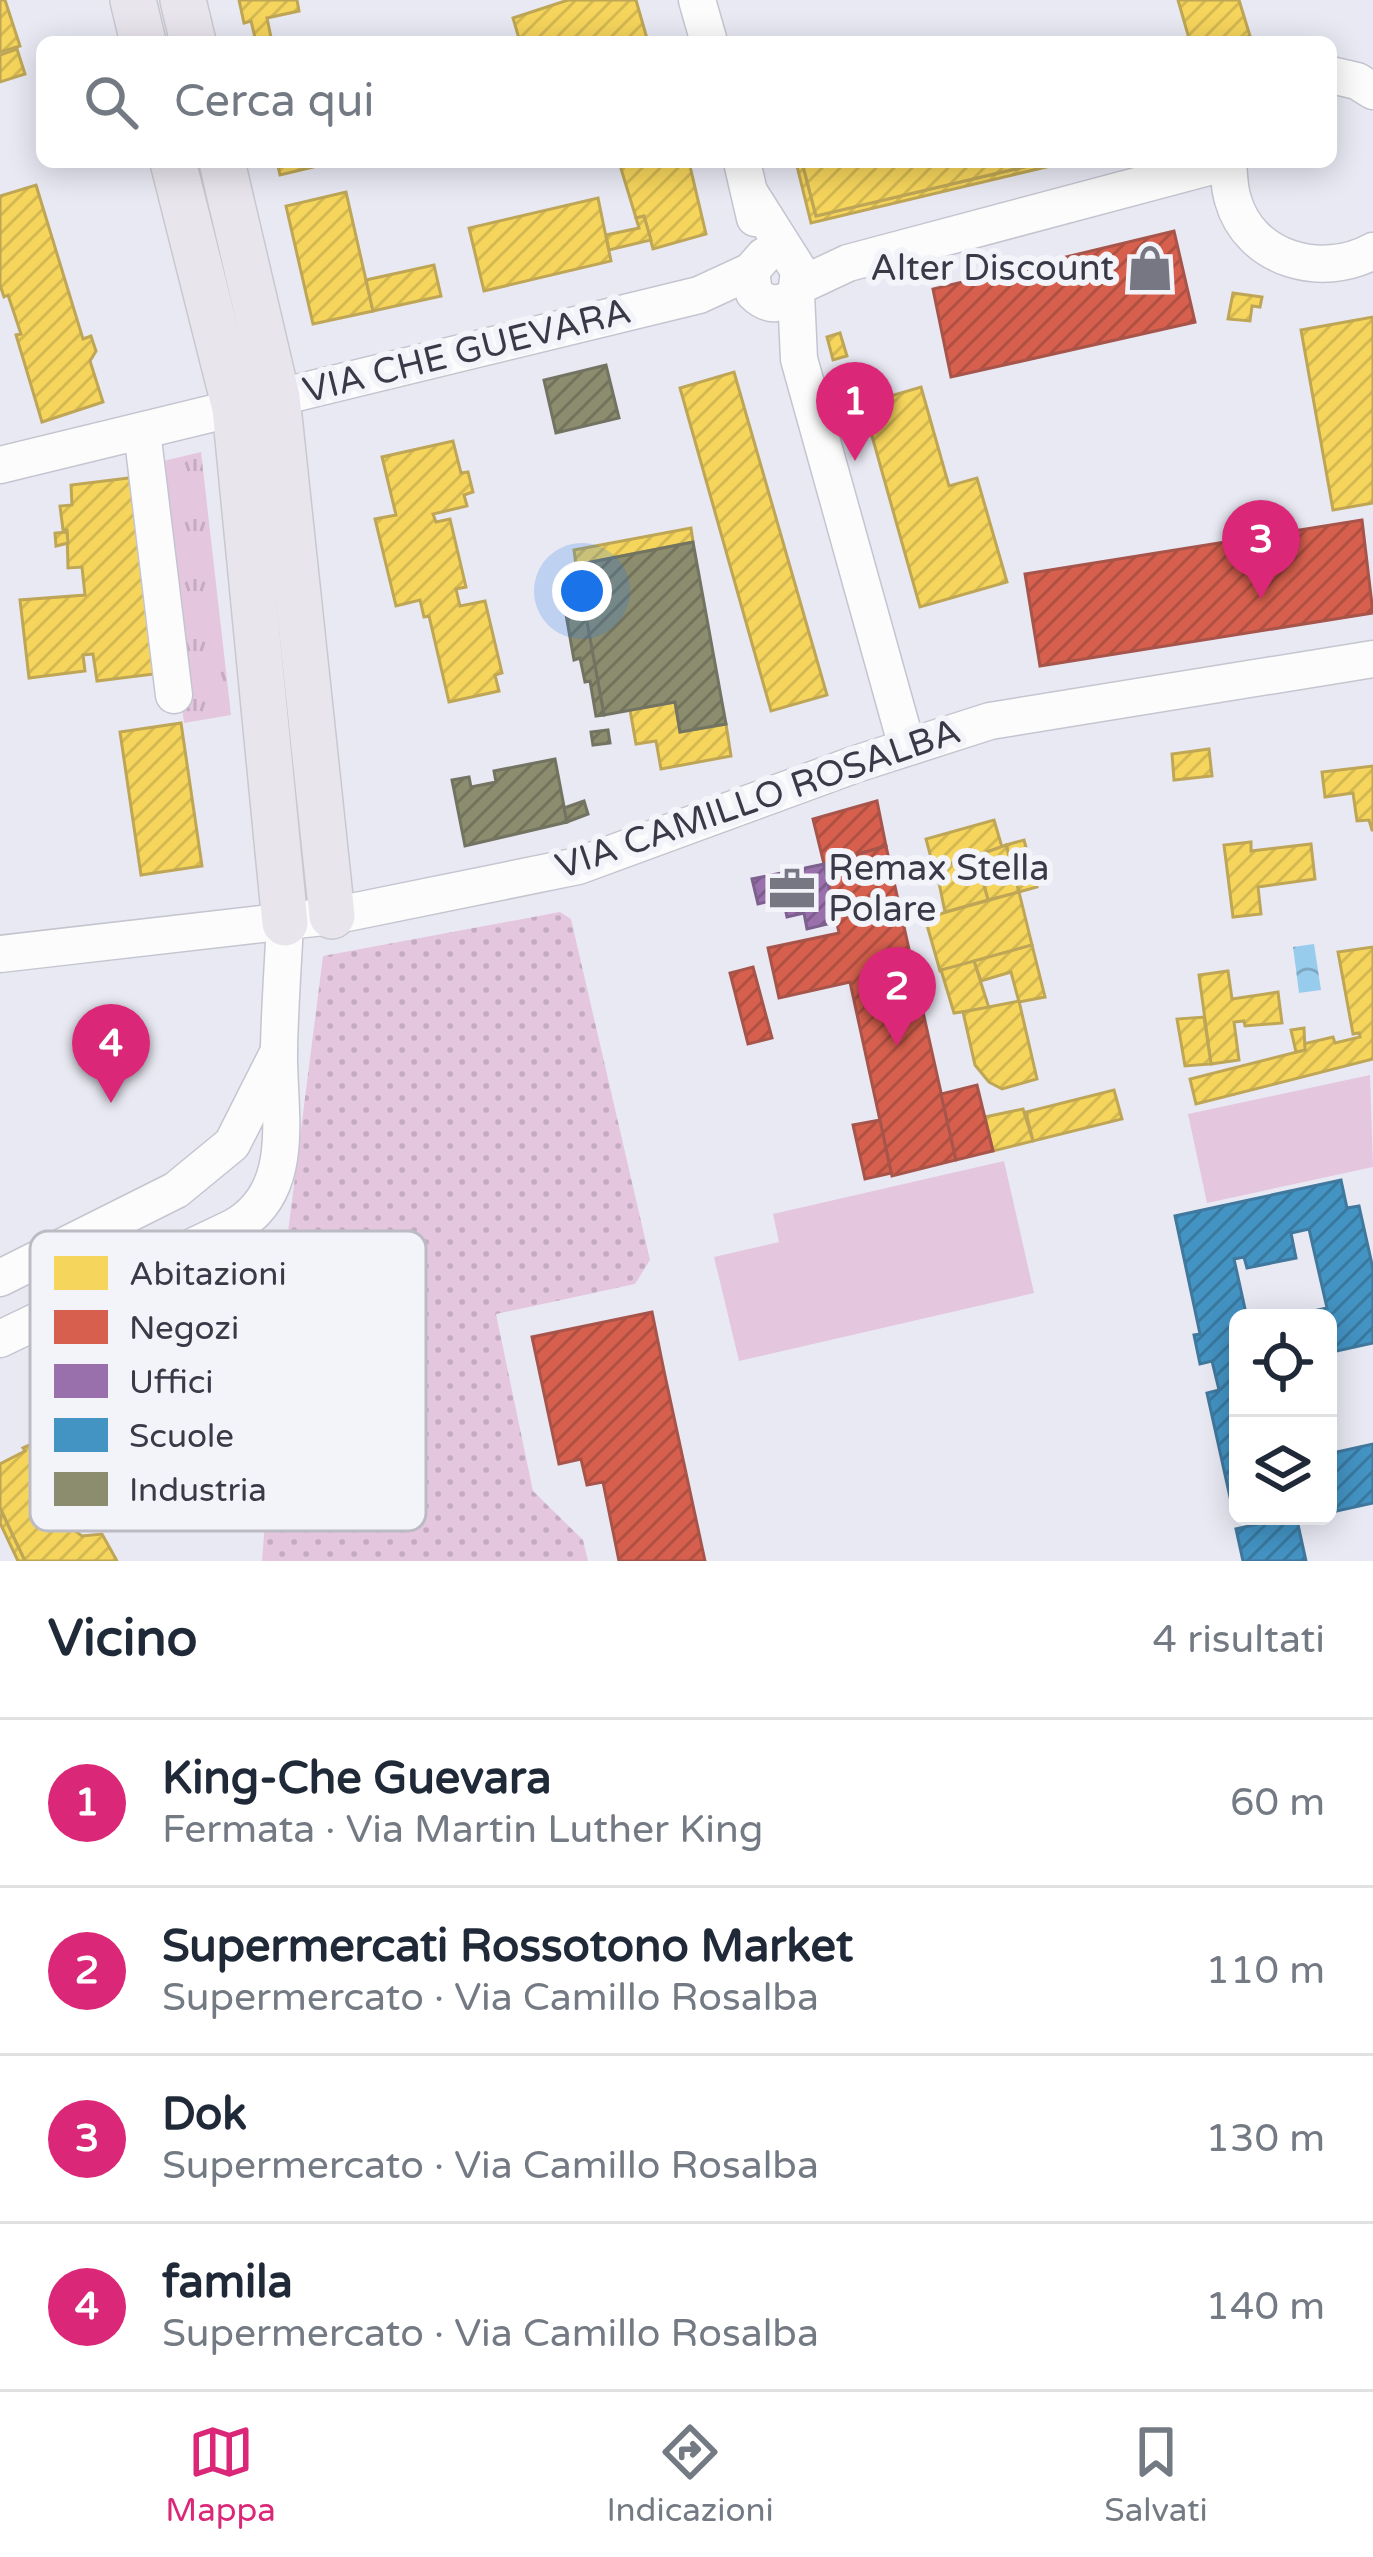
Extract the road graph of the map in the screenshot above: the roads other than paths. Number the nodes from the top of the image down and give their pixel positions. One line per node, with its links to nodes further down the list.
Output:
1 (133, 0): 4 (main road)
2 (183, 0): 5 (main road)
3 (697, 0): 6 (street)
4 (142, 36)
5 (192, 36)
6 (707, 36)
7 (1337, 76): 8 (street)
8 (1373, 91)
9 (175, 168): 16 (main road)
10 (223, 168): 16 (main road)
11 (1204, 168): 15 (street, VIA CHE GUEVARA)
12 (1228, 168): 14 (street)
13 (747, 178): 15 (street)
14 (1373, 251)
15 (776, 278): 16 (street, VIA CHE GUEVARA); 21 (street)
16 (256, 402): 17 (street, VIA CHE GUEVARA); 22 (main road); 23 (main road)
17 (142, 430): 18 (street, VIA CHE GUEVARA); 20 (street)
18 (0, 466)
19 (1373, 659): 21 (street, VIA CAMILLO ROSALBA)
20 (174, 695)
21 (907, 747): 22 (street, VIA CAMILLO ROSALBA)
22 (332, 916): 23 (street, VIA CAMILLO ROSALBA)
23 (285, 923): 24 (street, VIA CAMILLO ROSALBA); 25 (street)
24 (0, 954)
25 (279, 1051): 26 (street); 27 (street)
26 (97, 1231)
27 (226, 1231)
28 (30, 1264): 29 (street)
29 (0, 1278)
30 (30, 1324): 31 (street)
31 (0, 1339)

